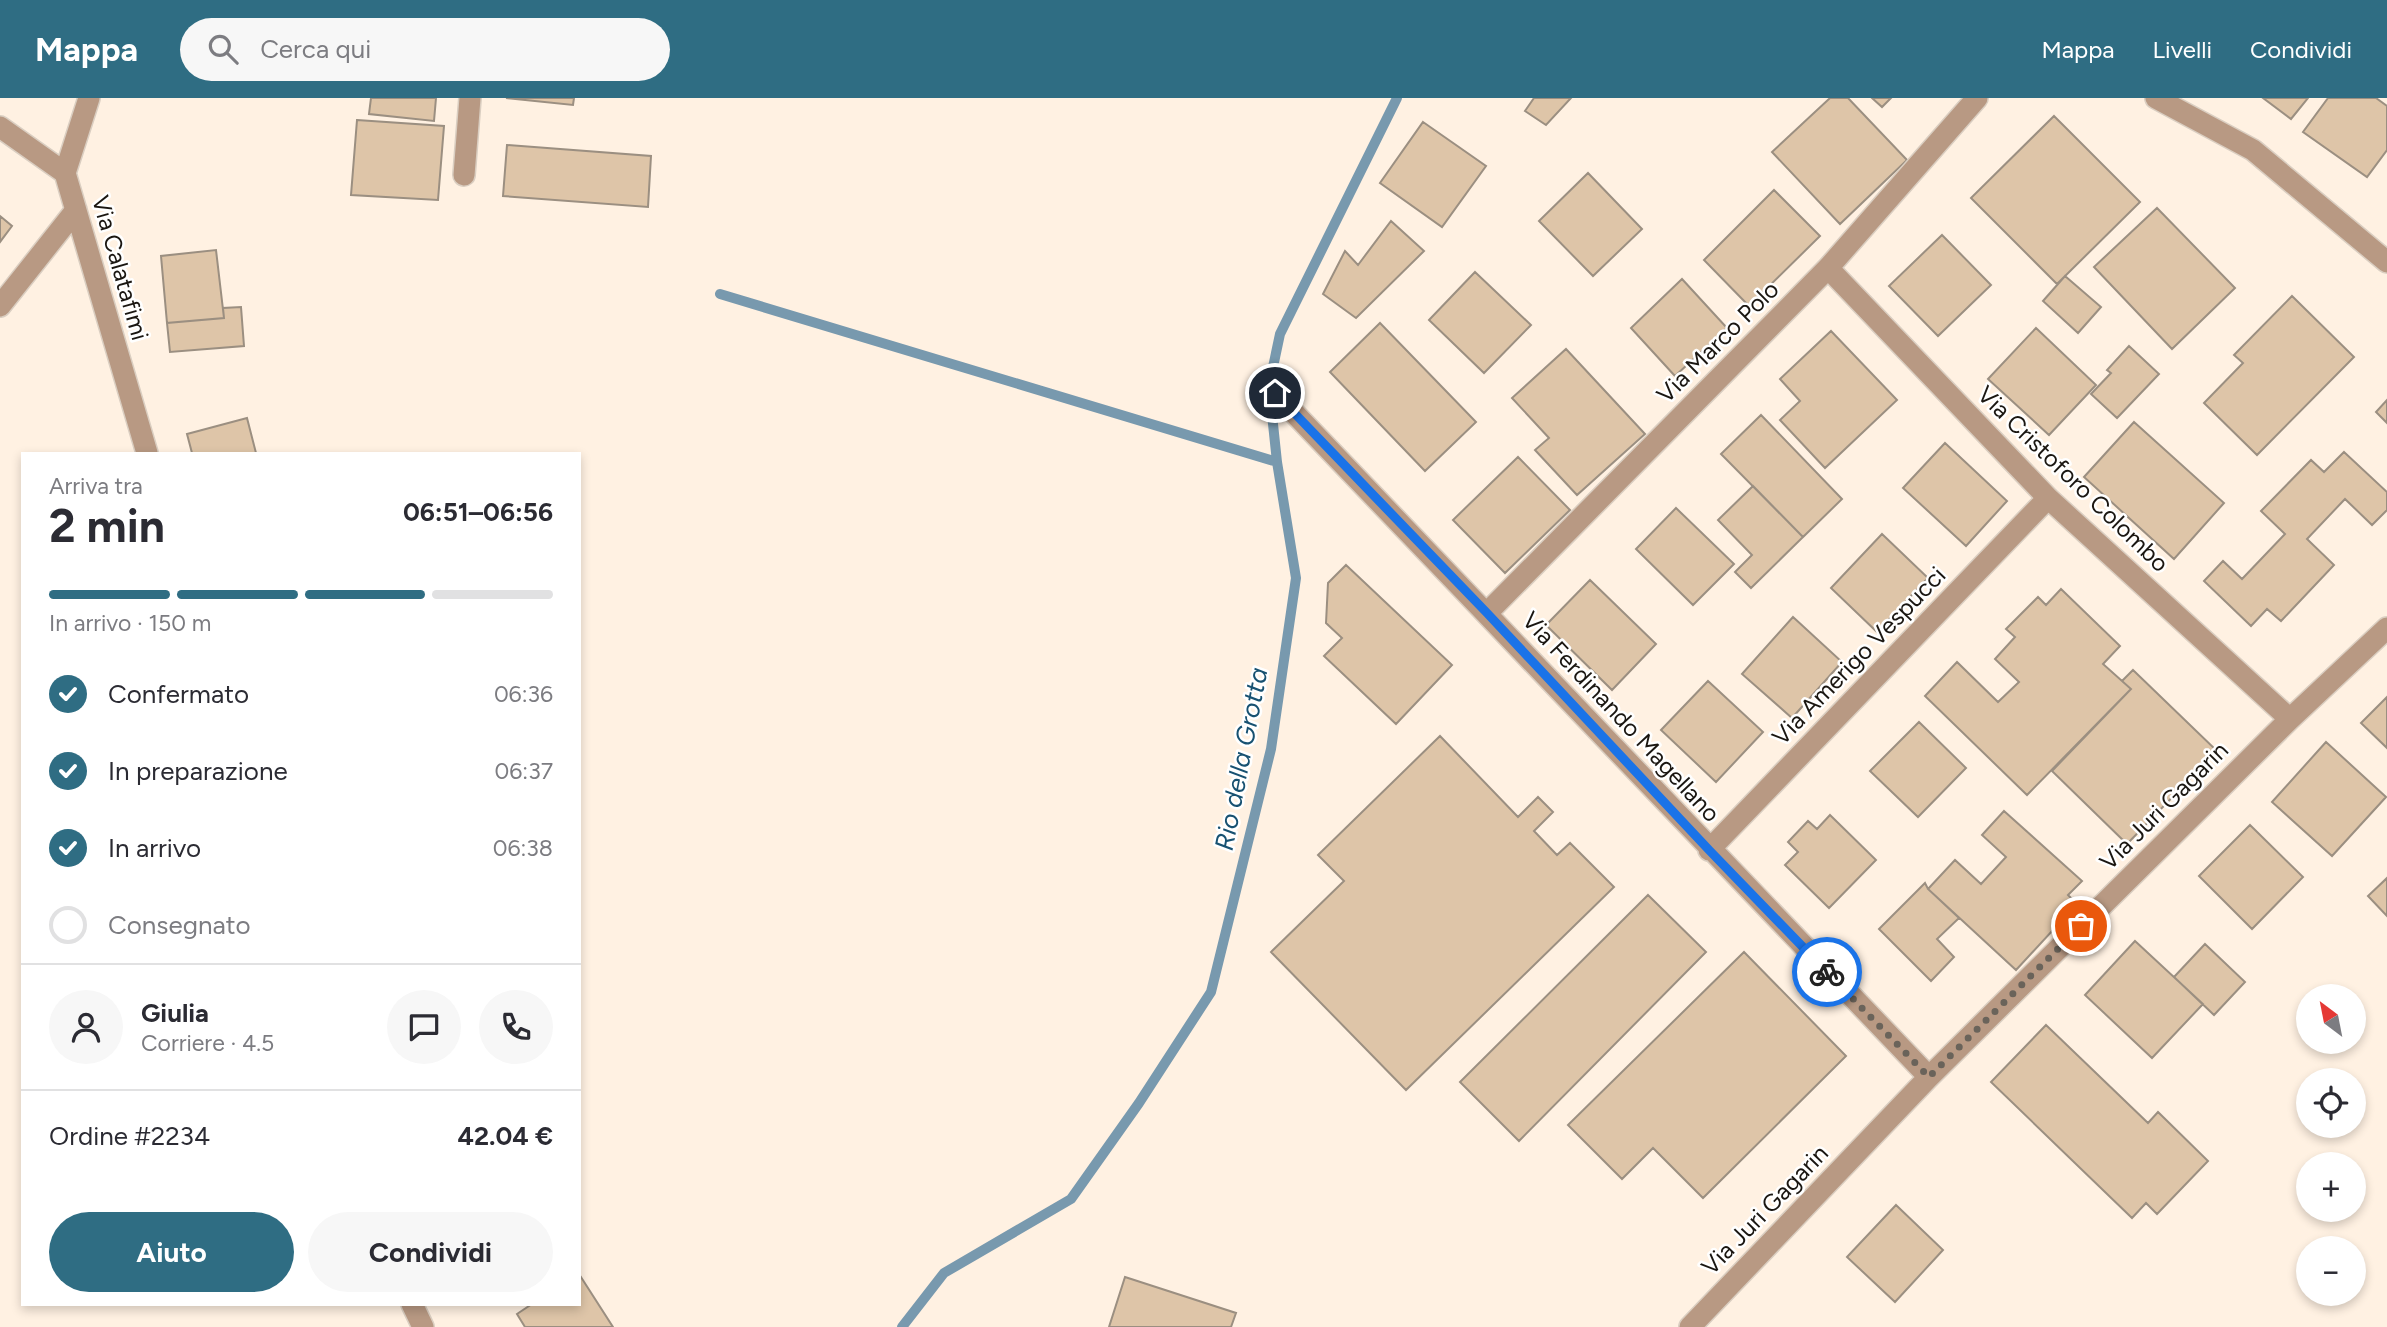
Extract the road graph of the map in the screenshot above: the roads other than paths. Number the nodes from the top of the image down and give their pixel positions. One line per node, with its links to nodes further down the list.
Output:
1 (89, 98): 6 (street)
2 (470, 98): 7 (street)
3 (1977, 98): 10 (street, Via Marco Polo)
4 (2155, 98): 9 (street)
5 (0, 127): 6 (street, Via Calatafimi)
6 (65, 173): 8 (street, Via Calatafimi)
7 (464, 175)
8 (76, 210): 11 (street); 13 (street, Via Calatafimi)
9 (2387, 262)
10 (1828, 268): 14 (street, Via Cristoforo Colombo); 15 (street, Via Marco Polo)
11 (0, 306)
12 (1275, 393): 15 (street, Via Ferdinando Magellano)
13 (147, 452)
14 (2048, 498): 17 (street, Via Cristoforo Colombo); 18 (street, Via Amerigo Vespucci)
15 (1487, 613): 18 (street, Via Ferdinando Magellano)
16 (2387, 628): 17 (street, Via Juri Gagarin)
17 (2290, 719): 19 (street, Via Juri Gagarin)
18 (1709, 850): 19 (street, Via Ferdinando Magellano)
19 (1929, 1077): 22 (street, Via Juri Gagarin)
20 (413, 1306): 21 (street)
21 (424, 1327)
22 (1690, 1327)

